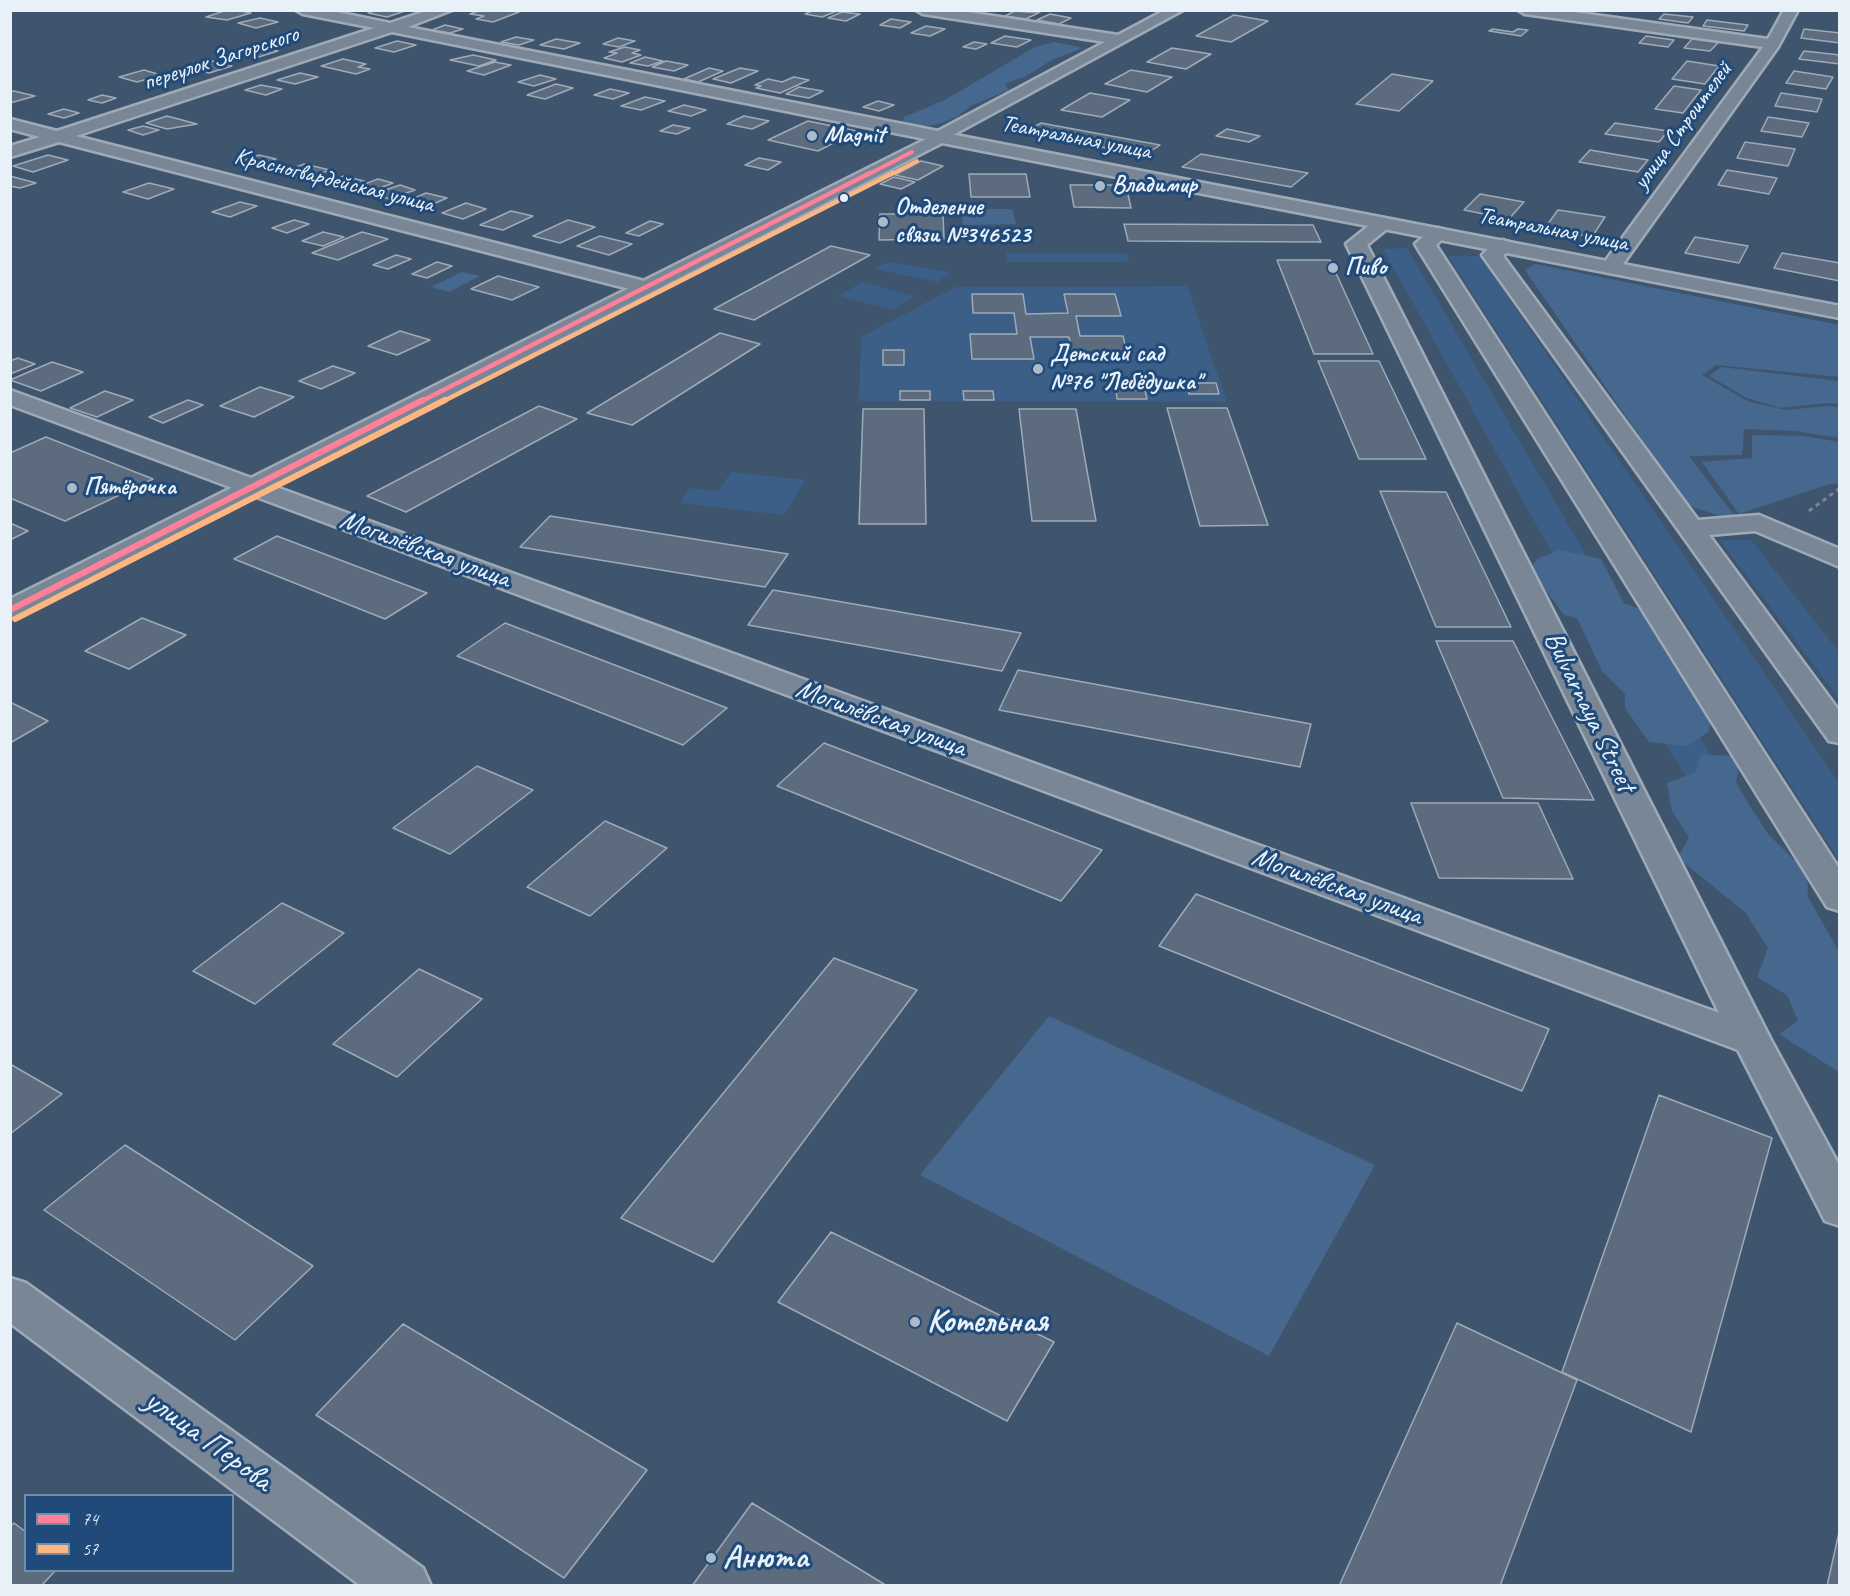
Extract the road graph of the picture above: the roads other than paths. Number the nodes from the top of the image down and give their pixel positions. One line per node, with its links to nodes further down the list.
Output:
1 (303, 10): 7 (street, Театральная улица)
2 (445, 10): 7 (street, переулок Загорского)
3 (922, 10): 8 (street)
4 (1176, 10): 8 (street)
5 (1525, 10): 9 (street)
6 (1791, 10): 9 (street, улица Строителей)
7 (393, 27): 11 (street, переулок Загорского); 12 (street, Театральная улица)
8 (1120, 40): 12 (street)
9 (1773, 44): 17 (street, улица Строителей)
10 (10, 124): 11 (street, Красногвардейская улица)
11 (58, 137): 13 (street, переулок Загорского); 18 (street, Красногвардейская улица)
12 (940, 137): 14 (street, Театральная улица); 18 (street)
13 (10, 152)
14 (1383, 224): 15 (street, Театральная улица); 27 (street, Bulvarnaya Street)
15 (1438, 234): 16 (street, Театральная улица); 26 (street)
16 (1502, 246): 17 (street, Театральная улица); 22 (street)
17 (1611, 267): 19 (street, Театральная улица)
18 (645, 287): 21 (street)
19 (1839, 312)
20 (10, 397): 21 (street, Могилёвская улица)
21 (252, 487): 24 (street); 27 (street, Могилёвская улица)
22 (1690, 528): 23 (street); 25 (street)
23 (1839, 559)
24 (10, 610)
25 (1839, 734)
26 (1839, 899)
27 (1752, 1040): 28 (street, Bulvarnaya Street)
28 (1839, 1209)
29 (10, 1297): 30 (street, улица Перова)
30 (405, 1586)

